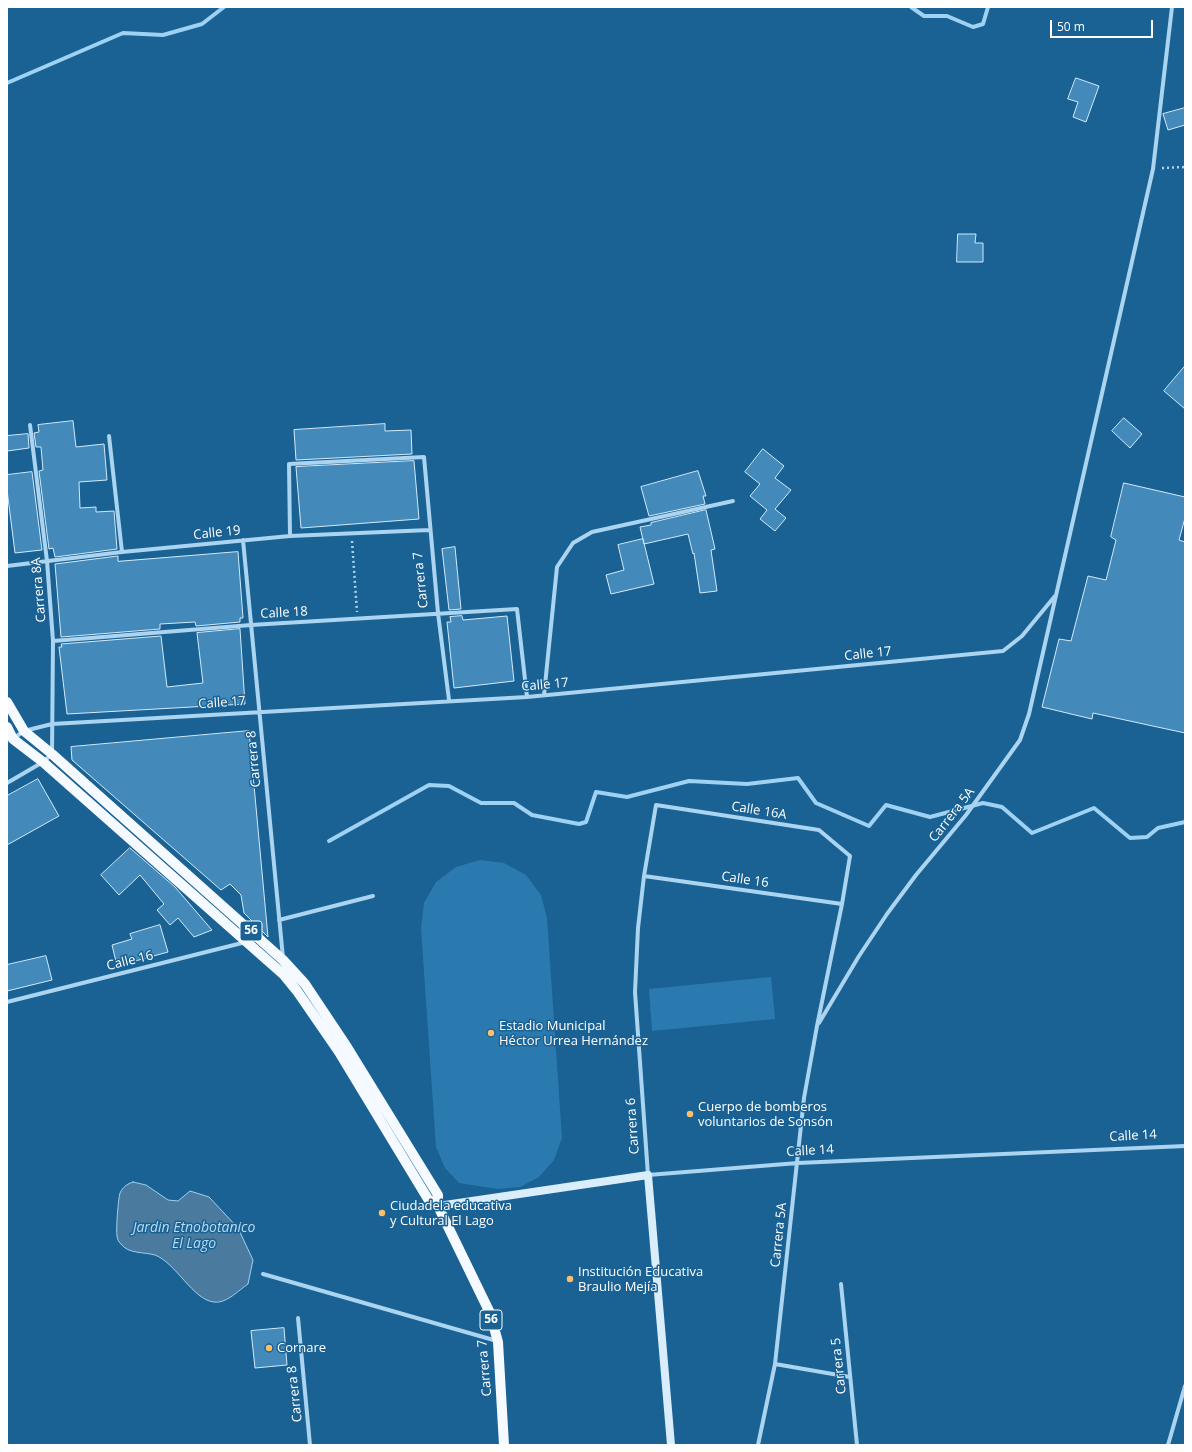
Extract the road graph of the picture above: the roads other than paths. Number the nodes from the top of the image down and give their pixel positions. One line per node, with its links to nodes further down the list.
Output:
1 (1172, 7): 11 (street, Carrera 5A)
2 (30, 425): 9 (street, Carrera 8A)
3 (110, 436): 8 (street)
4 (733, 501): 15 (street)
5 (429, 530): 6 (street, Calle 19); 6 (street, Carrera 7); 12 (street, Carrera 7)
6 (290, 536): 7 (street, Calle 19)
7 (243, 540): 8 (street, Calle 19); 13 (street, Carrera 8)
8 (122, 552): 9 (street, Calle 19)
9 (47, 561): 10 (street, Calle 19); 14 (street, Carrera 8A)
10 (7, 566)
11 (1057, 594): 15 (street, Calle 17); 38 (street, Carrera 5A)
12 (438, 614): 13 (street, Calle 18); 16 (street, Calle 18); 17 (street, Carrera 7)
13 (251, 625): 14 (street, Calle 18); 19 (street, Carrera 8)
14 (53, 641): 20 (street, Carrera 8A)
15 (544, 695): 16 (street, Calle 17)
16 (527, 697): 17 (street, Calle 17)
17 (449, 700): 19 (street, Calle 17)
18 (7, 702): 22 (main road, 56)
19 (259, 711): 20 (street, Calle 17); 32 (street, Carrera 8)
20 (52, 724): 22 (street, Calle 17); 24 (street, Carrera 8A)
21 (7, 727): 23 (main road, 56)
22 (24, 731): 23 (street, Calle 17); 24 (main road, 56)
23 (13, 739): 25 (main road, 56)
24 (52, 754): 25 (street); 33 (main road, 56)
25 (43, 762): 26 (street); 34 (main road, 56)
26 (7, 783)
27 (656, 805): 28 (street, Calle 16A); 29 (street, Carrera 6)
28 (850, 856): 31 (street, Carrera 5A)
29 (644, 876): 31 (street, Calle 16); 41 (street, Carrera 6)
30 (373, 896): 32 (street)
31 (842, 904): 38 (street, Carrera 5A)
32 (279, 920): 35 (street, Carrera 8)
33 (256, 936): 34 (street, Calle 16); 35 (main road, 56)
34 (246, 942): 36 (main road, 56); 37 (street, Calle 16)
35 (283, 960): 36 (street, Carrera 8); 42 (main road, 56)
36 (284, 975): 42 (main road, 56)
37 (7, 1002)
38 (817, 1026): 40 (street, Carrera 5A)
39 (1185, 1146): 40 (street, Calle 14)
40 (798, 1163): 41 (street, Calle 14); 47 (street, Carrera 5A)
41 (648, 1175): 42 (main road, Calle 14); 52 (main road, Carrera 6)
42 (438, 1206): 46 (main road, Carrera 7 / 56)
43 (262, 1274): 46 (street)
44 (841, 1284): 48 (street, Carrera 5)
45 (298, 1318): 50 (street, Carrera 8)
46 (498, 1342): 51 (main road, Carrera 7 / 56)
47 (775, 1364): 48 (street); 53 (street, Carrera 5A)
48 (850, 1377): 54 (street, Carrera 5)
49 (1185, 1386): 55 (street)
50 (310, 1445)
51 (504, 1445)
52 (671, 1445)
53 (758, 1445)
54 (857, 1445)
55 (1168, 1445)

